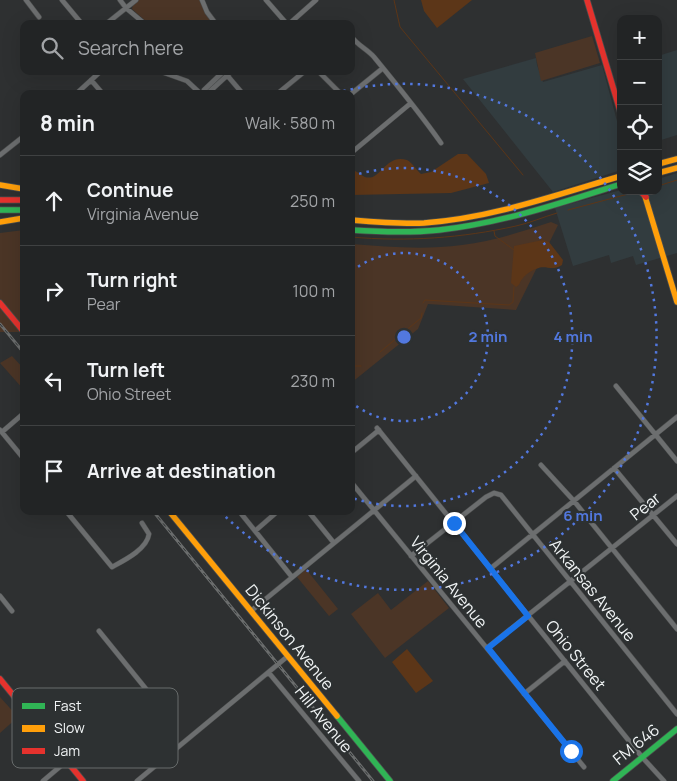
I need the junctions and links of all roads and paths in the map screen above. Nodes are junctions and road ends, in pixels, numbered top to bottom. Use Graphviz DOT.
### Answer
graph roads {
  1 [pos="26,0"];
  2 [pos="62,0"];
  3 [pos="120,0"];
  4 [pos="136,0"];
  5 [pos="202,0"];
  6 [pos="266,0"];
  7 [pos="316,0"];
  8 [pos="587,0"];
  9 [pos="126,8"];
  10 [pos="39,17"];
  11 [pos="79,20"];
  12 [pos="111,20"];
  13 [pos="140,20"];
  14 [pos="213,20"];
  15 [pos="284,20"];
  16 [pos="293,20"];
  17 [pos="355,41"];
  18 [pos="383,68"];
  19 [pos="97,75"];
  20 [pos="169,75"];
  21 [pos="225,75"];
  22 [pos="226,75"];
  23 [pos="229,75"];
  24 [pos="300,75"];
  25 [pos="322,75"];
  26 [pos="92,80"];
  27 [pos="81,90"];
  28 [pos="100,90"];
  29 [pos="197,90"];
  30 [pos="204,90"];
  31 [pos="212,90"];
  32 [pos="240,90"];
  33 [pos="282,90"];
  34 [pos="337,90"];
  35 [pos="355,91"];
  36 [pos="411,103"];
  37 [pos="618,105"];
  38 [pos="20,139"];
  39 [pos="441,142"];
  40 [pos="355,150"];
  41 [pos="0,155"];
  42 [pos="677,159"];
  43 [pos="662,163"];
  44 [pos="677,170"];
  45 [pos="662,174"];
  46 [pos="617,176"];
  47 [pos="0,185"];
  48 [pos="617,185"];
  49 [pos="20,188"];
  50 [pos="617,189"];
  51 [pos="598,192"];
  52 [pos="645,195"];
  53 [pos="0,200"];
  54 [pos="20,200"];
  55 [pos="0,210"];
  56 [pos="20,210"];
  57 [pos="20,219"];
  58 [pos="355,220"];
  59 [pos="0,222"];
  60 [pos="355,230"];
  61 [pos="677,302"];
  62 [pos="0,303"];
  63 [pos="20,327"];
  64 [pos="616,386"];
  65 [pos="20,416"];
  66 [pos="677,417"];
  67 [pos="1,431"];
  68 [pos="655,435"];
  69 [pos="355,449"];
  70 [pos="20,454"];
  71 [pos="677,461"];
  72 [pos="542,465"];
  73 [pos="614,468"];
  74 [pos="416,476"];
  75 [pos="355,487"];
  76 [pos="677,496"];
  77 [pos="574,501"];
  78 [pos="374,510"];
  79 [pos="69,515"];
  80 [pos="173,515"];
  81 [pos="242,515"];
  82 [pos="273,515"];
  83 [pos="311,515"];
  84 [pos="654,515"];
  85 [pos="142,523"];
  86 [pos="454,523"];
  87 [pos="254,531"];
  88 [pos="532,534"];
  89 [pos="334,543"];
  90 [pos="677,544"];
  91 [pos="612,549"];
  92 [pos="411,556"];
  93 [pos="490,569"];
  94 [pos="292,577"];
  95 [pos="570,582"];
  96 [pos="0,596"];
  97 [pos="12,611"];
  98 [pos="251,611"];
  99 [pos="528,616"];
  100 [pos="677,629"];
  101 [pos="99,630"];
  102 [pos="488,648"];
  103 [pos="288,656"];
  104 [pos="565,661"];
  105 [pos="270,672"];
  106 [pos="0,678"];
  107 [pos="145,688"];
  108 [pos="12,693"];
  109 [pos="524,694"];
  110 [pos="677,714"];
  111 [pos="677,729"];
  112 [pos="178,747"];
  113 [pos="642,757"];
  114 [pos="584,767"];
  115 [pos="59,768"];
  116 [pos="73,768"];
  117 [pos="153,768"];
  118 [pos="43,781"];
  119 [pos="83,781"];
  120 [pos="137,781"];
  121 [pos="359,781"];
  122 [pos="390,781"];
  123 [pos="613,781"];
  124 [pos="664,781"];
  1 -- 10 [label="street"];
  2 -- 11 [label="street"];
  3 -- 9 [label="street"];
  4 -- 9 [label="street"];
  5 -- 14 [label="street"];
  6 -- 15 [label="street"];
  7 -- 16 [label="street"];
  8 -- 37 [label="main road"];
  9 -- 12 [label="street"];
  9 -- 13 [label="street"];
  17 -- 18 [label="street"];
  18 -- 35 [label="street"];
  18 -- 36 [label="street"];
  19 -- 26 [label="street"];
  20 -- 29 [label="street"];
  21 -- 30 [label="street"];
  22 -- 31 [label="street"];
  23 -- 32 [label="street"];
  24 -- 33 [label="street"];
  25 -- 34 [label="street"];
  26 -- 27 [label="street"];
  26 -- 28 [label="street"];
  36 -- 39 [label="street"];
  36 -- 40 [label="street"];
  38 -- 41 [label="street"];
  42 -- 43 [label="main road"];
  44 -- 45 [label="main road"];
  46 -- 58 [label="main road"];
  47 -- 49 [label="main road"];
  48 -- 51 [label="main road"];
  50 -- 51 [label="main road"];
  51 -- 60 [label="main road"];
  52 -- 61 [label="main road"];
  53 -- 54 [label="main road"];
  55 -- 56 [label="main road"];
  57 -- 59 [label="main road"];
  62 -- 63 [label="main road"];
  64 -- 68 [label="street"];
  65 -- 67 [label="street"];
  66 -- 68 [label="street"];
  67 -- 70 [label="street"];
  68 -- 71 [label="street"];
  68 -- 73 [label="street"];
  69 -- 74 [label="street, Ohio Street"];
  72 -- 77 [label="street"];
  73 -- 77 [label="street"];
  73 -- 84 [label="street"];
  74 -- 78 [label="street"];
  74 -- 86 [label="street, Ohio Street"];
  75 -- 78 [label="street, Virginia Avenue"];
  76 -- 84 [label="street, Pear"];
  77 -- 88 [label="street"];
  77 -- 91 [label="street"];
  78 -- 89 [label="street"];
  78 -- 92 [label="street, Virginia Avenue"];
  79 -- 85 [label="street"];
  80 -- 98 [label="main road, Dickinson Avenue"];
  81 -- 87 [label="street"];
  82 -- 87 [label="street"];
  83 -- 89 [label="street"];
  84 -- 90 [label="street"];
  84 -- 91 [label="street, Pear"];
  86 -- 88 [label="street, Arkansas Avenue"];
  86 -- 92 [label="street"];
  86 -- 93 [label="street, Ohio Street"];
  87 -- 94 [label="street"];
  88 -- 93 [label="street"];
  88 -- 95 [label="street, Arkansas Avenue"];
  89 -- 94 [label="street"];
  91 -- 95 [label="street, Pear"];
  91 -- 100 [label="street"];
  92 -- 102 [label="street, Virginia Avenue"];
  93 -- 99 [label="street, Ohio Street"];
  94 -- 98 [label="street"];
  95 -- 99 [label="street, Pear"];
  95 -- 110 [label="street, Arkansas Avenue"];
  96 -- 97 [label="street"];
  98 -- 103 [label="main road, Dickinson Avenue"];
  99 -- 102 [label="street, Pear"];
  99 -- 104 [label="street, Ohio Street"];
  101 -- 107 [label="street"];
  102 -- 109 [label="street, Virginia Avenue"];
  103 -- 105 [label="street"];
  103 -- 122 [label="main road, Dickinson Avenue"];
  104 -- 109 [label="street"];
  104 -- 113 [label="street, Ohio Street"];
  105 -- 112 [label="street"];
  105 -- 121 [label="street, Hill Avenue"];
  106 -- 108 [label="main road"];
  109 -- 114 [label="street, Virginia Avenue"];
  111 -- 113 [label="main road, FM 646 / FM 646"];
  113 -- 123 [label="main road, FM 646 / FM 646"];
  113 -- 124 [label="street, Ohio Street"];
  115 -- 118 [label="street"];
  116 -- 119 [label="main road"];
  117 -- 120 [label="street"];
}
